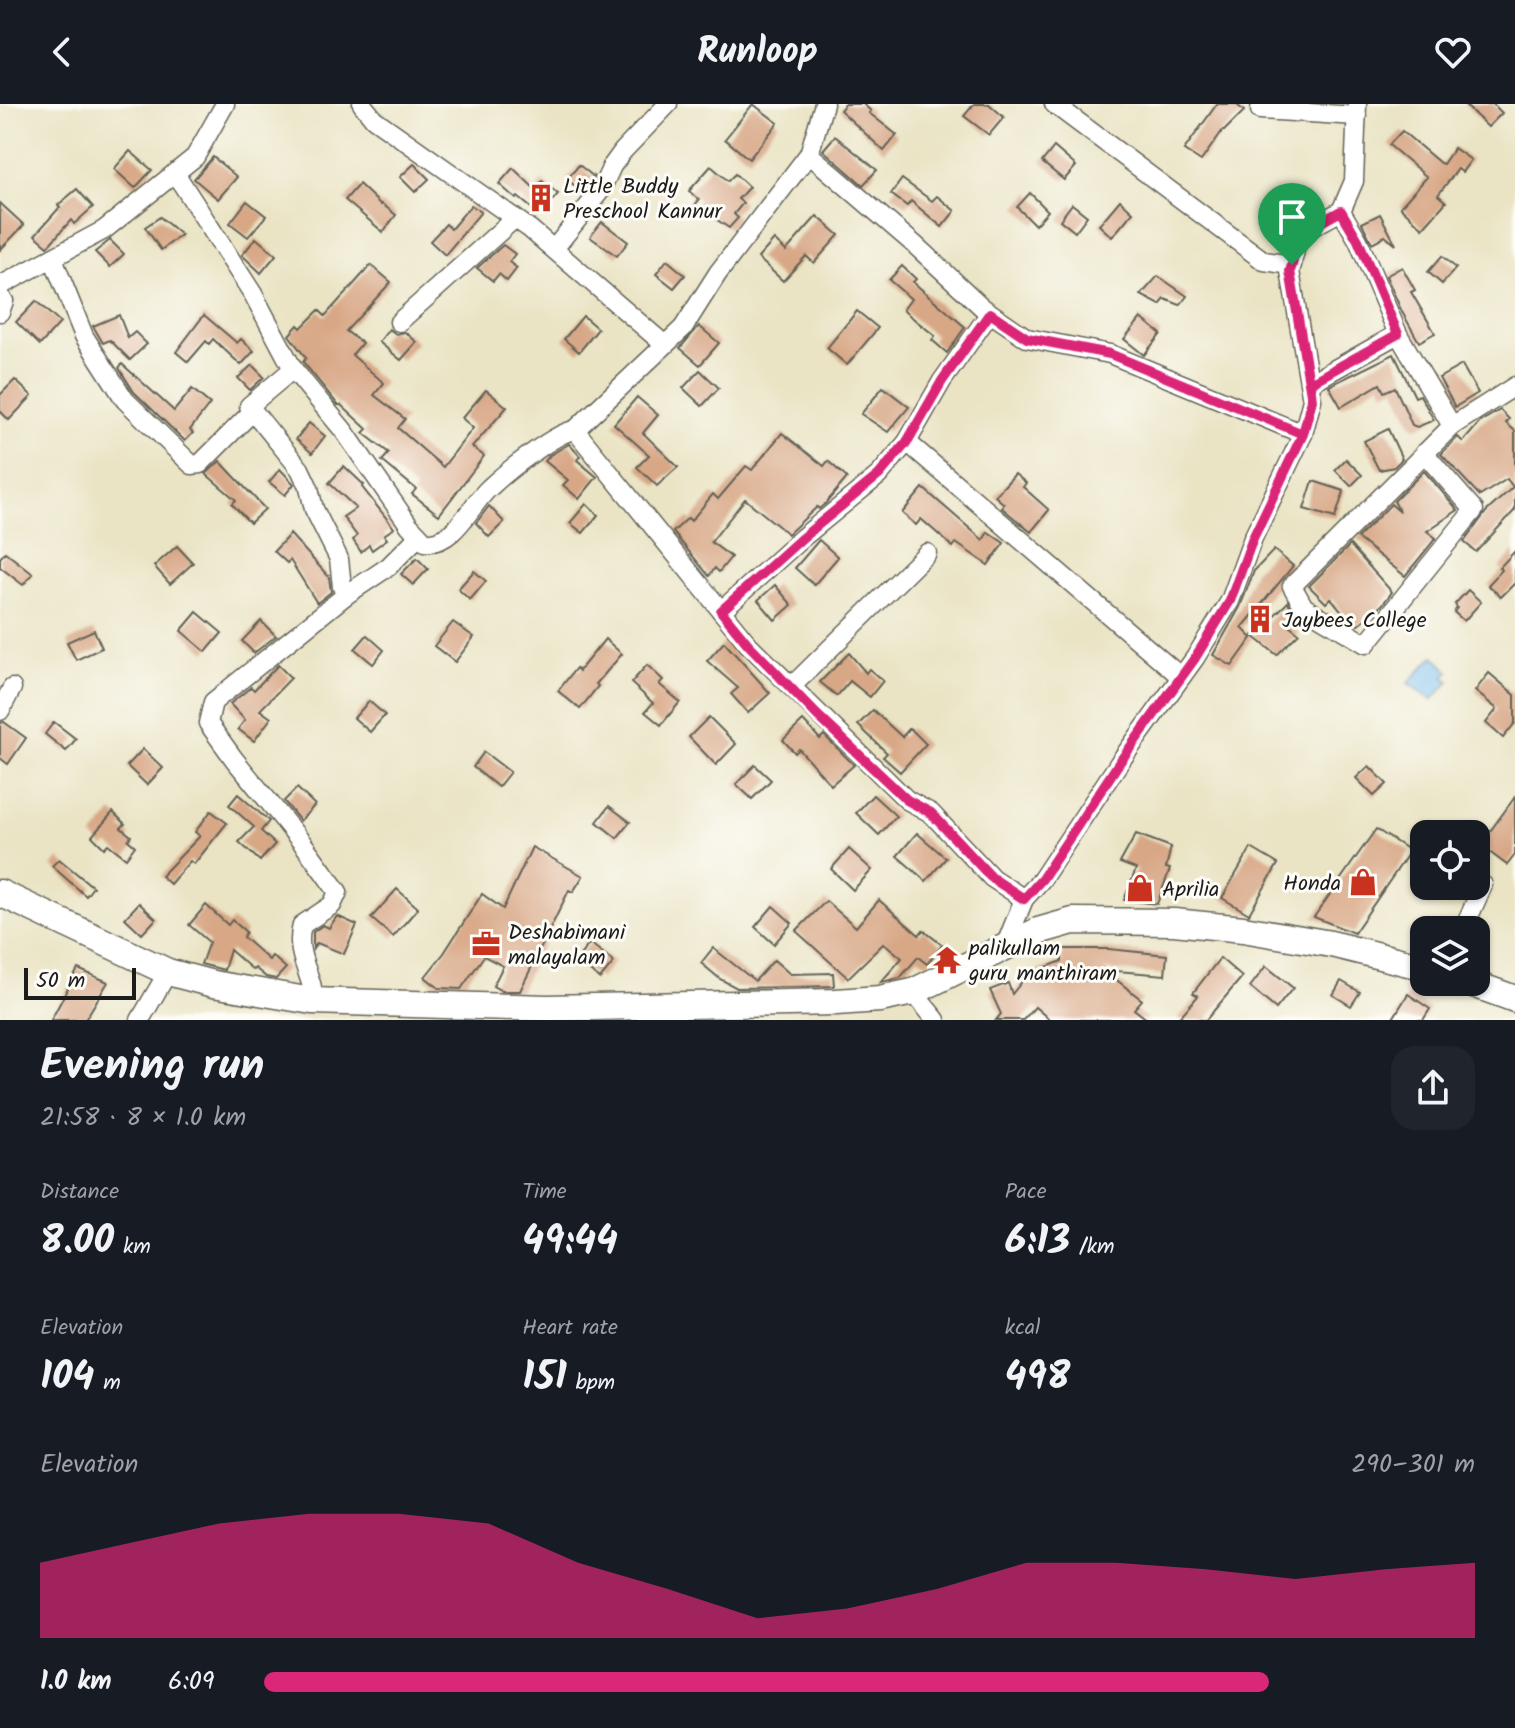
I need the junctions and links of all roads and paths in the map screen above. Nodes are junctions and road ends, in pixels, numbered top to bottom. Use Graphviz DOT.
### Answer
graph roads {
  1 [pos="225,104"];
  2 [pos="362,104"];
  3 [pos="668,104"];
  4 [pos="824,104"];
  5 [pos="1054,104"];
  6 [pos="1261,104"];
  7 [pos="1357,110"];
  8 [pos="809,154"];
  9 [pos="175,173"];
  10 [pos="1341,211"];
  11 [pos="515,218"];
  12 [pos="554,249"];
  13 [pos="53,259"];
  14 [pos="1292,265"];
  15 [pos="0,286"];
  16 [pos="0,296"];
  17 [pos="0,312"];
  18 [pos="990,313"];
  19 [pos="399,322"];
  20 [pos="1398,334"];
  21 [pos="665,345"];
  22 [pos="293,369"];
  23 [pos="1310,383"];
  24 [pos="1515,386"];
  25 [pos="253,411"];
  26 [pos="1452,426"];
  27 [pos="575,430"];
  28 [pos="1303,434"];
  29 [pos="907,442"];
  30 [pos="1424,453"];
  31 [pos="418,537"];
  32 [pos="927,553"];
  33 [pos="346,595"];
  34 [pos="721,611"];
  35 [pos="1181,677"];
  36 [pos="791,687"];
  37 [pos="12,688"];
  38 [pos="0,711"];
  39 [pos="0,893"];
  40 [pos="1024,899"];
  41 [pos="1004,950"];
  42 [pos="1410,964"];
  43 [pos="168,972"];
  44 [pos="1490,990"];
  45 [pos="913,992"];
  46 [pos="1515,999"];
  47 [pos="312,1001"];
  48 [pos="830,1011"];
  49 [pos="551,1014"];
  50 [pos="140,1020"];
  51 [pos="936,1020"];
  1 -- 9 [label="street"];
  2 -- 11 [label="street"];
  3 -- 12 [label="street"];
  4 -- 8 [label="street"];
  5 -- 14 [label="street"];
  6 -- 7 [label="street"];
  7 -- 10 [label="street"];
  8 -- 18 [label="street"];
  8 -- 21 [label="street"];
  9 -- 13 [label="street"];
  9 -- 22 [label="street"];
  10 -- 14 [label="street"];
  10 -- 20 [label="street"];
  11 -- 12 [label="street"];
  11 -- 19 [label="street"];
  12 -- 21 [label="street"];
  13 -- 15 [label="street"];
  13 -- 25 [label="street"];
  14 -- 23 [label="street"];
  16 -- 17 [label="street"];
  18 -- 28 [label="street"];
  18 -- 29 [label="street"];
  20 -- 23 [label="street"];
  20 -- 26 [label="street"];
  21 -- 27 [label="street"];
  22 -- 25 [label="street"];
  22 -- 31 [label="street"];
  23 -- 28 [label="street"];
  24 -- 26 [label="street"];
  25 -- 33 [label="street"];
  26 -- 30 [label="street"];
  27 -- 31 [label="street"];
  27 -- 34 [label="street"];
  28 -- 35 [label="street"];
  29 -- 34 [label="street"];
  29 -- 35 [label="street"];
  30 -- 30 [label="street"];
  31 -- 33 [label="street"];
  32 -- 36 [label="street"];
  33 -- 47 [label="street"];
  34 -- 36 [label="street"];
  35 -- 40 [label="street"];
  36 -- 40 [label="street"];
  37 -- 38 [label="street"];
  39 -- 43 [label="highway"];
  40 -- 41 [label="street"];
  41 -- 42 [label="highway"];
  41 -- 45 [label="highway"];
  43 -- 47 [label="highway"];
  43 -- 50 [label="street"];
  44 -- 46 [label="highway"];
  45 -- 48 [label="highway"];
  45 -- 51 [label="street"];
  47 -- 49 [label="highway"];
  48 -- 49 [label="highway"];
}
